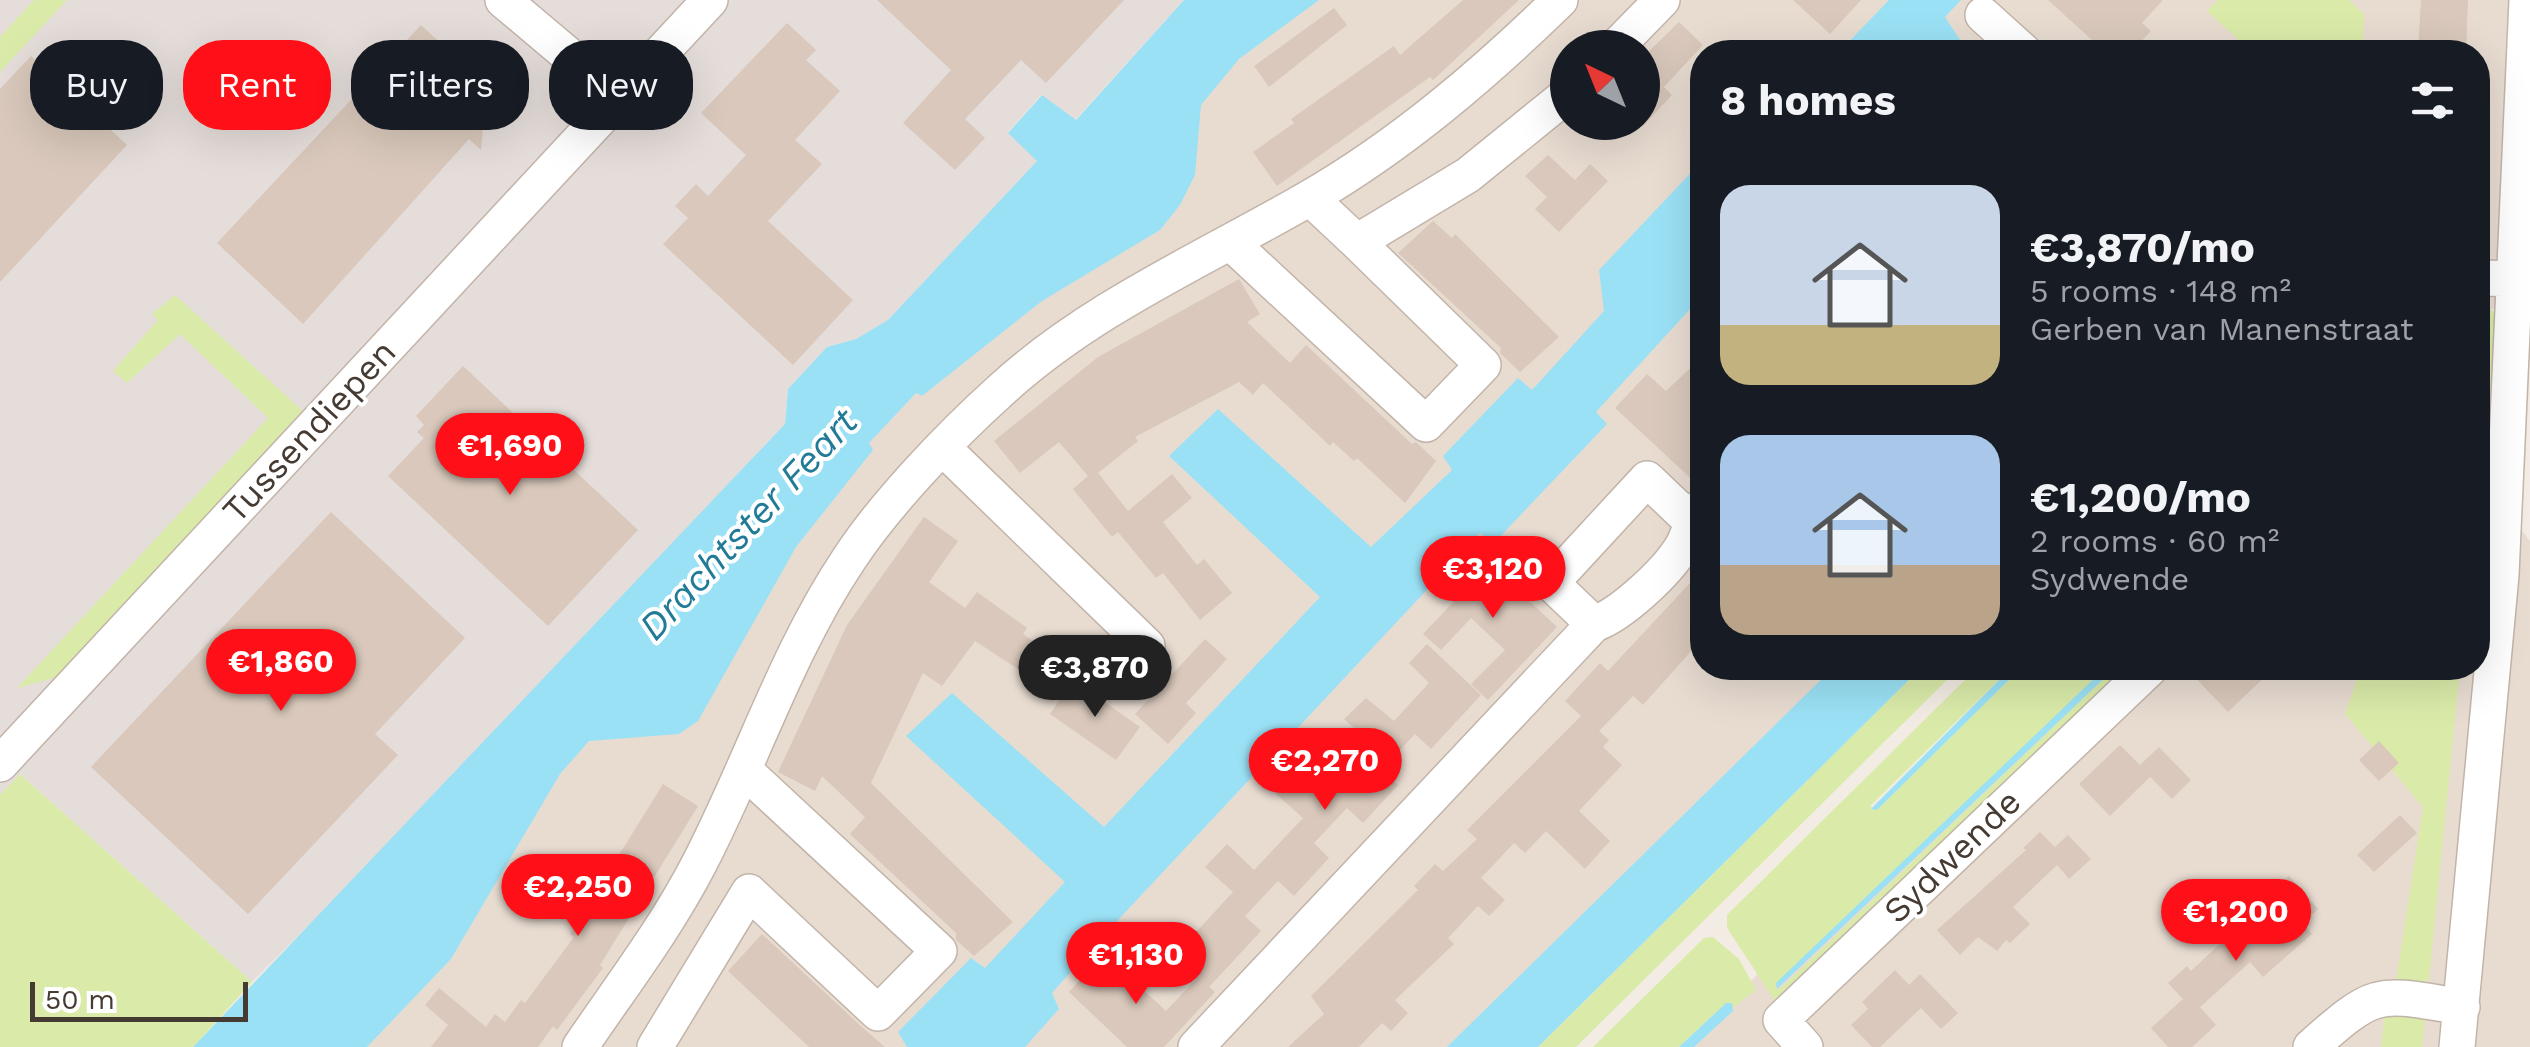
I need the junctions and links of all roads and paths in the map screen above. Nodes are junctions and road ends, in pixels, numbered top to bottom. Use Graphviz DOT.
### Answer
graph roads {
  1 [pos="503,0"];
  2 [pos="710,0"];
  3 [pos="1560,0"];
  4 [pos="1662,0"];
  5 [pos="2526,0"];
  6 [pos="1983,15"];
  7 [pos="1633,30"];
  8 [pos="550,40"];
  9 [pos="672,40"];
  10 [pos="2011,40"];
  11 [pos="1550,108"];
  12 [pos="588,130"];
  13 [pos="1310,198"];
  14 [pos="1230,242"];
  15 [pos="1357,242"];
  16 [pos="2490,278"];
  17 [pos="2523,278"];
  18 [pos="2493,419"];
  19 [pos="943,448"];
  20 [pos="1690,509"];
  21 [pos="1690,528"];
  22 [pos="2516,576"];
  23 [pos="1594,624"];
  24 [pos="1147,646"];
  25 [pos="2137,680"];
  26 [pos="0,764"];
  27 [pos="744,770"];
  28 [pos="705,851"];
  29 [pos="748,892"];
  30 [pos="2462,1007"];
  31 [pos="580,1047"];
  32 [pos="655,1047"];
  33 [pos="1196,1047"];
  34 [pos="1804,1047"];
  35 [pos="2311,1047"];
  36 [pos="2457,1047"];
  1 -- 8 [label="street"];
  2 -- 9 [label="street, Tussendiepen"];
  3 -- 13 [label="street"];
  4 -- 7 [label="street"];
  5 -- 17 [label="street"];
  6 -- 10 [label="street"];
  11 -- 15 [label="street"];
  12 -- 26 [label="street, Tussendiepen"];
  13 -- 14 [label="street"];
  13 -- 15 [label="street"];
  14 -- 15 [label="street"];
  14 -- 19 [label="street"];
  16 -- 17 [label="street"];
  17 -- 18 [label="street"];
  18 -- 22 [label="street"];
  19 -- 24 [label="street"];
  19 -- 27 [label="street"];
  20 -- 23 [label="street"];
  21 -- 23 [label="street"];
  22 -- 30 [label="street"];
  23 -- 33 [label="street"];
  25 -- 34 [label="street, Sydwende"];
  27 -- 28 [label="street"];
  27 -- 29 [label="street"];
  28 -- 29 [label="street"];
  28 -- 31 [label="street"];
  29 -- 32 [label="street"];
  30 -- 35 [label="street"];
  30 -- 36 [label="street"];
}
